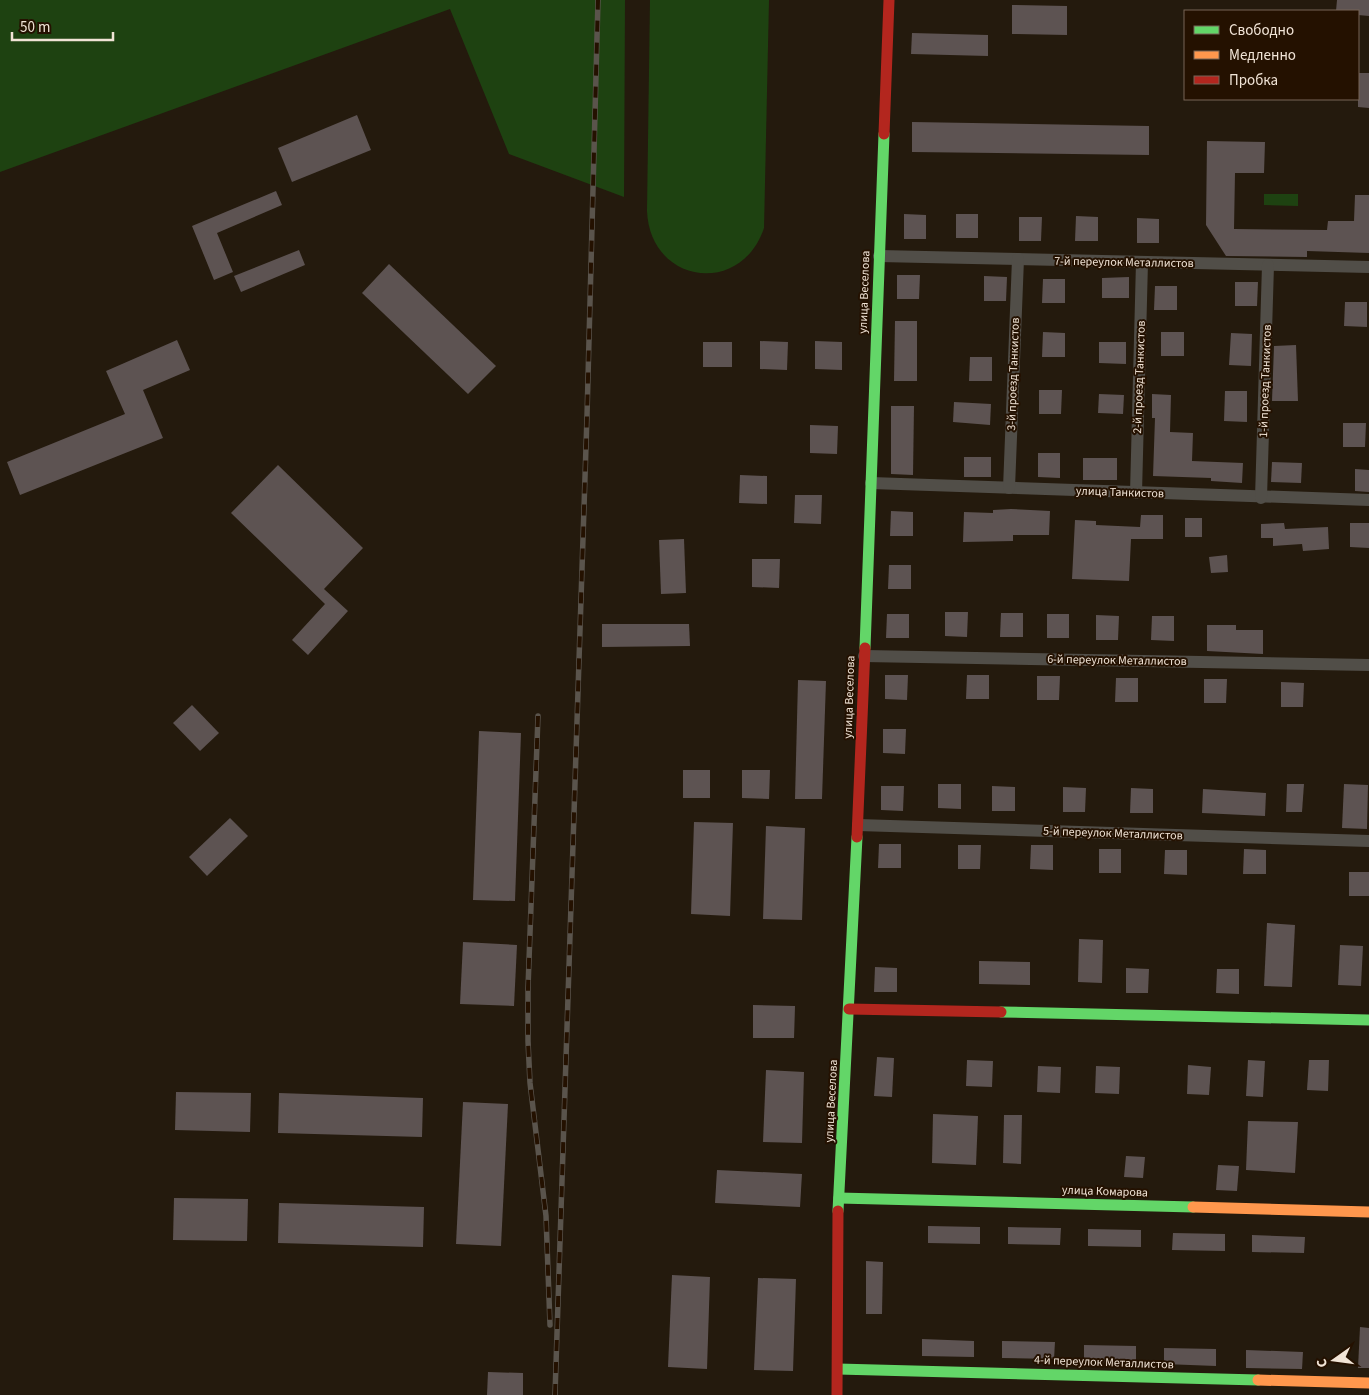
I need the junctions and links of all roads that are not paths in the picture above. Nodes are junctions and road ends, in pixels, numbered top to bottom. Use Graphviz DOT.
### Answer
graph roads {
  1 [pos="889,0"];
  2 [pos="879,256"];
  3 [pos="1018,259"];
  4 [pos="1142,262"];
  5 [pos="1268,265"];
  6 [pos="1369,267"];
  7 [pos="871,484"];
  8 [pos="1009,488"];
  9 [pos="1136,493"];
  10 [pos="1261,498"];
  11 [pos="1369,500"];
  12 [pos="864,656"];
  13 [pos="1369,665"];
  14 [pos="858,826"];
  15 [pos="1369,841"];
  16 [pos="849,1009"];
  17 [pos="1369,1020"];
  18 [pos="839,1198"];
  19 [pos="1369,1212"];
  20 [pos="838,1369"];
  21 [pos="1369,1383"];
  22 [pos="836,1395"];
  1 -- 2 [label="street, улица Веселова"];
  2 -- 3 [label="street, 7-й переулок Металлистов"];
  2 -- 7 [label="street, улица Веселова"];
  3 -- 4 [label="street, 7-й переулок Металлистов"];
  3 -- 8 [label="street, 3-й проезд Танкистов"];
  4 -- 5 [label="street, 7-й переулок Металлистов"];
  4 -- 9 [label="street, 2-й проезд Танкистов"];
  5 -- 6 [label="street, 7-й переулок Металлистов"];
  5 -- 10 [label="street, 1-й проезд Танкистов"];
  7 -- 8 [label="street, улица Танкистов"];
  7 -- 12 [label="street, улица Веселова"];
  8 -- 9 [label="street, улица Танкистов"];
  9 -- 10 [label="street, улица Танкистов"];
  10 -- 11 [label="street, улица Танкистов"];
  12 -- 13 [label="street, 6-й переулок Металлистов"];
  12 -- 14 [label="street, улица Веселова"];
  14 -- 15 [label="street, 5-й переулок Металлистов"];
  14 -- 16 [label="street, улица Веселова"];
  16 -- 17 [label="street"];
  16 -- 18 [label="street, улица Веселова"];
  18 -- 19 [label="street, улица Комарова"];
  18 -- 20 [label="street, улица Веселова"];
  20 -- 21 [label="street, 4-й переулок Металлистов"];
  20 -- 22 [label="street, улица Веселова"];
}
